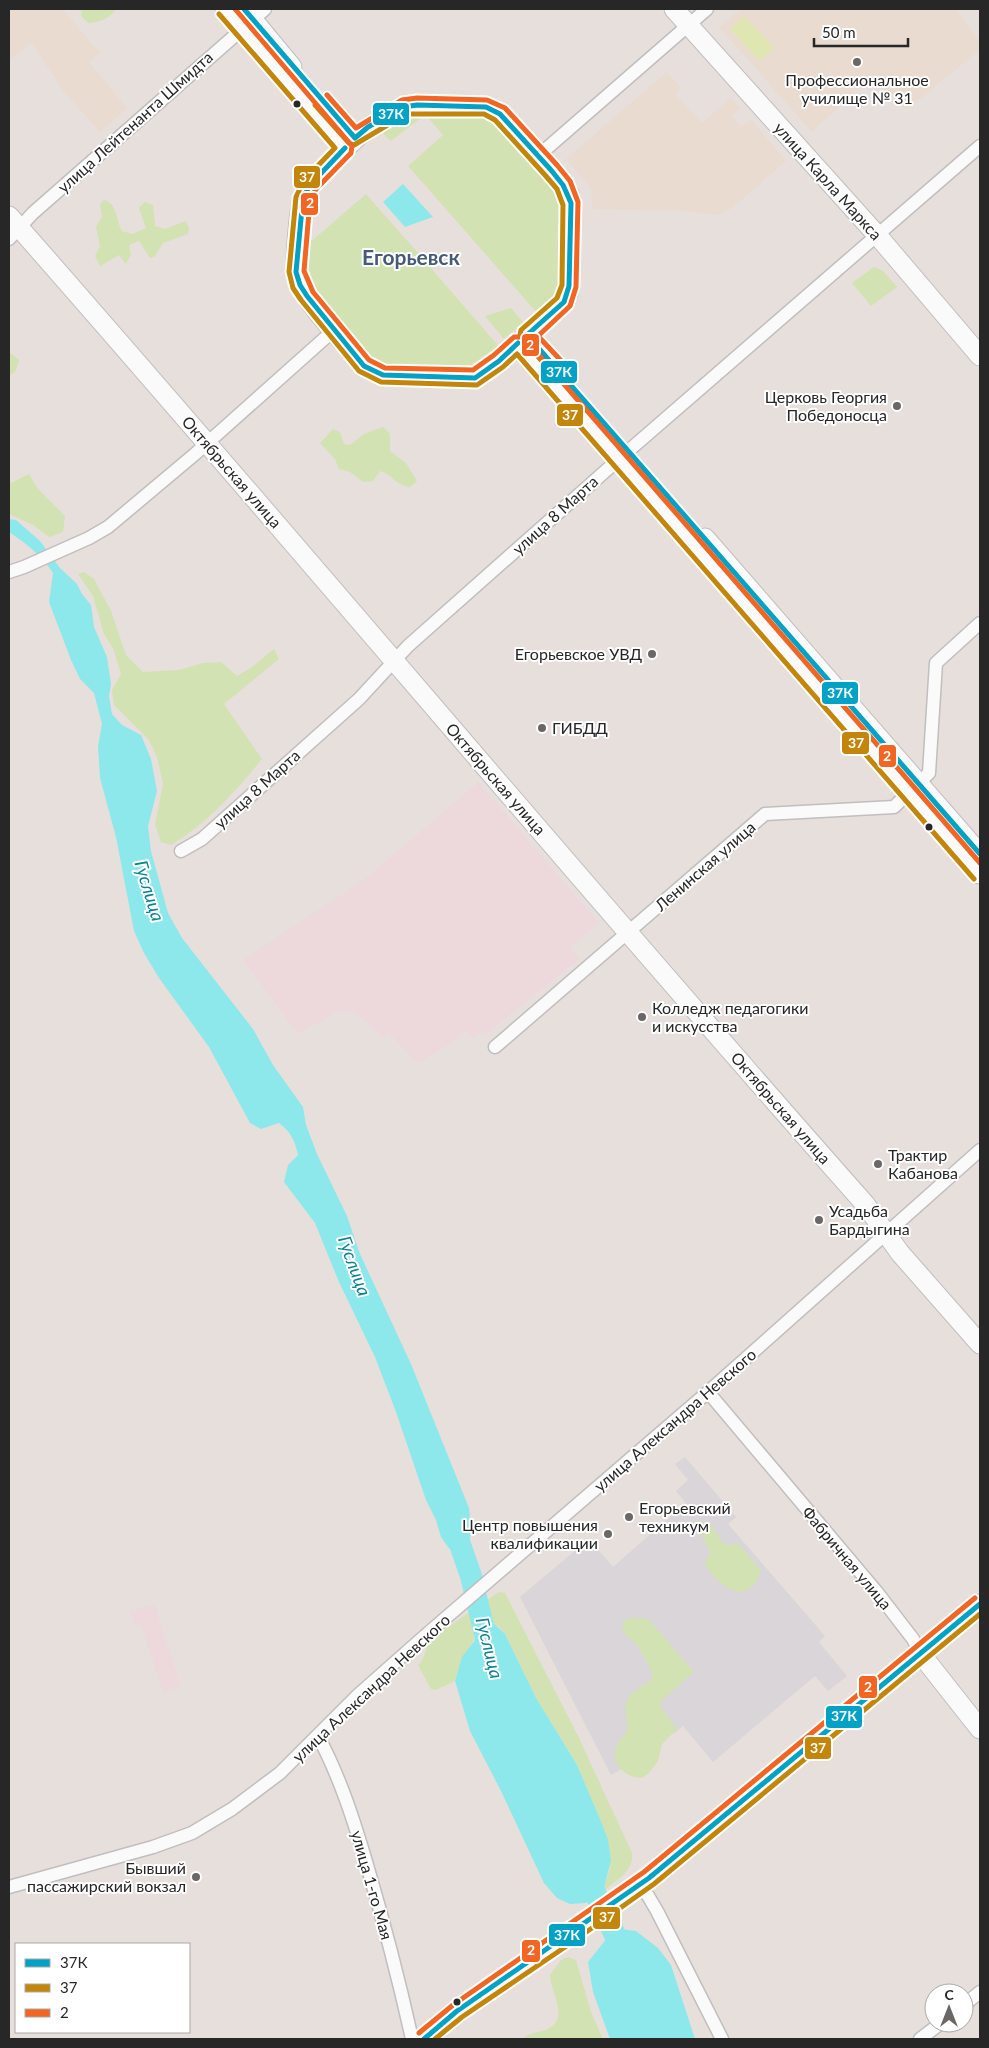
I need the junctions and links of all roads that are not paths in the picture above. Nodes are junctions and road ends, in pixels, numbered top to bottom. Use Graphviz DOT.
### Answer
graph roads {
  1 [pos="225,9"];
  2 [pos="674,9"];
  3 [pos="707,9"];
  4 [pos="251,16"];
  5 [pos="688,25"];
  6 [pos="350,143"];
  7 [pos="980,146"];
  8 [pos="538,156"];
  9 [pos="12,228"];
  10 [pos="877,235"];
  11 [pos="334,330"];
  12 [pos="523,339"];
  13 [pos="980,356"];
  14 [pos="208,443"];
  15 [pos="624,455"];
  16 [pos="9,572"];
  17 [pos="980,623"];
  18 [pos="394,660"];
  19 [pos="914,788"];
  20 [pos="181,851"];
  21 [pos="980,854"];
  22 [pos="980,874"];
  23 [pos="629,932"];
  24 [pos="495,1047"];
  25 [pos="980,1150"];
  26 [pos="886,1232"];
  27 [pos="980,1344"];
  28 [pos="708,1392"];
  29 [pos="980,1604"];
  30 [pos="920,1653"];
  31 [pos="980,1729"];
  32 [pos="318,1736"];
  33 [pos="639,1885"];
  34 [pos="9,1888"];
  35 [pos="412,2039"];
  36 [pos="424,2039"];
  37 [pos="722,2039"];
  1 -- 4 [label="main road"];
  2 -- 5 [label="main road, улица Карла Маркса"];
  3 -- 5 [label="street"];
  4 -- 6 [label="main road"];
  4 -- 9 [label="street, улица Лейтенанта Шмидта"];
  5 -- 8 [label="street"];
  5 -- 10 [label="main road, улица Карла Маркса"];
  6 -- 8 [label="main road"];
  6 -- 11 [label="main road"];
  7 -- 10 [label="street, улица 8 Марта"];
  8 -- 12 [label="main road"];
  9 -- 14 [label="main road, Октябрьская улица"];
  10 -- 13 [label="main road, улица Карла Маркса"];
  10 -- 15 [label="street, улица 8 Марта"];
  11 -- 12 [label="main road"];
  11 -- 14 [label="street"];
  12 -- 15 [label="main road"];
  14 -- 16 [label="street"];
  14 -- 18 [label="main road, Октябрьская улица"];
  15 -- 18 [label="street, улица 8 Марта"];
  15 -- 19 [label="main road"];
  17 -- 19 [label="street, Ленинская улица"];
  18 -- 20 [label="street, улица 8 Марта"];
  18 -- 23 [label="main road, Октябрьская улица"];
  19 -- 21 [label="main road"];
  19 -- 22 [label="main road"];
  19 -- 23 [label="street, Ленинская улица"];
  23 -- 24 [label="street, Ленинская улица"];
  23 -- 26 [label="main road, Октябрьская улица"];
  25 -- 26 [label="street, улица Александра Невского"];
  26 -- 27 [label="main road, Октябрьская улица"];
  26 -- 28 [label="street, улица Александра Невского"];
  28 -- 30 [label="street, Фабричная улица"];
  28 -- 32 [label="street, улица Александра Невского"];
  29 -- 30 [label="main road"];
  30 -- 31 [label="main road, Фабричная улица"];
  30 -- 33 [label="main road"];
  32 -- 34 [label="street, улица Александра Невского"];
  32 -- 35 [label="street, улица 1-го Мая"];
  33 -- 36 [label="main road"];
  33 -- 37 [label="street"];
}
